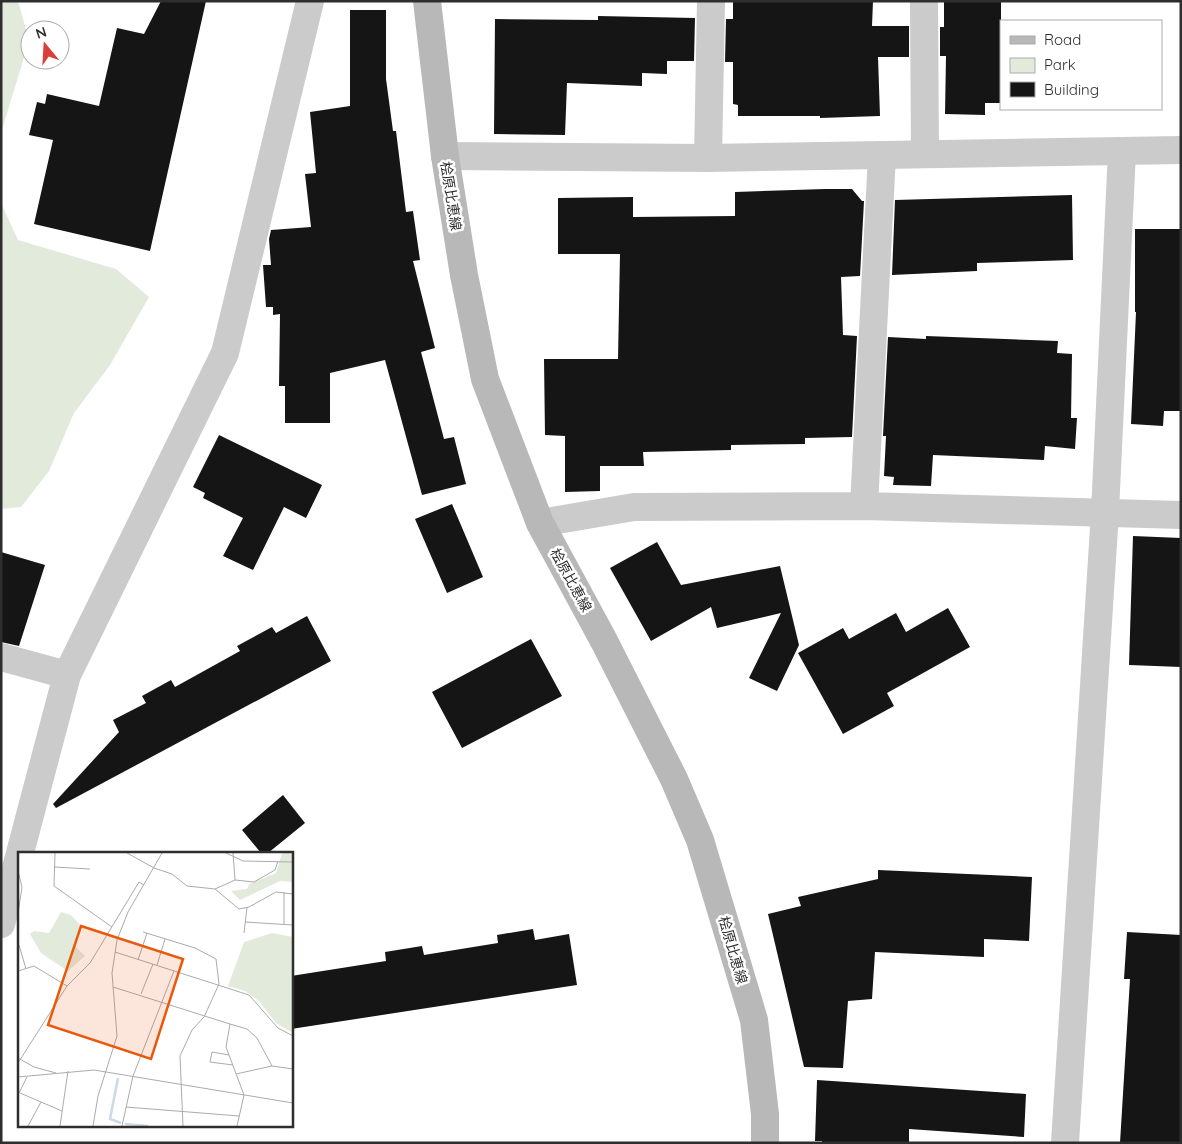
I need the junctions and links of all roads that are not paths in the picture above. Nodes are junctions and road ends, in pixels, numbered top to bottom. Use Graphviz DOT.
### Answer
graph roads {
  1 [pos="310,1"];
  2 [pos="428,1"];
  3 [pos="712,1"];
  4 [pos="924,1"];
  5 [pos="1181,150"];
  6 [pos="1122,151"];
  7 [pos="925,154"];
  8 [pos="882,155"];
  9 [pos="444,156"];
  10 [pos="708,158"];
  11 [pos="864,506"];
  12 [pos="1105,512"];
  13 [pos="1181,515"];
  14 [pos="540,523"];
  15 [pos="1,657"];
  16 [pos="67,675"];
  17 [pos="20,852"];
  18 [pos="18,861"];
  19 [pos="1,924"];
  20 [pos="765,1143"];
  21 [pos="1065,1143"];
  1 -- 16 [label="street"];
  2 -- 9 [label="main road, 桧原比恵線"];
  3 -- 10 [label="street"];
  4 -- 7 [label="street"];
  5 -- 6 [label="street"];
  6 -- 7 [label="street"];
  6 -- 12 [label="street"];
  7 -- 8 [label="street"];
  8 -- 10 [label="street"];
  8 -- 11 [label="street"];
  9 -- 10 [label="street"];
  9 -- 14 [label="main road, 桧原比恵線"];
  11 -- 12 [label="street"];
  11 -- 14 [label="street"];
  12 -- 13 [label="street"];
  12 -- 21 [label="street"];
  14 -- 20 [label="main road, 桧原比恵線"];
  15 -- 16 [label="street"];
  16 -- 17 [label="street"];
  18 -- 19 [label="street"];
}
